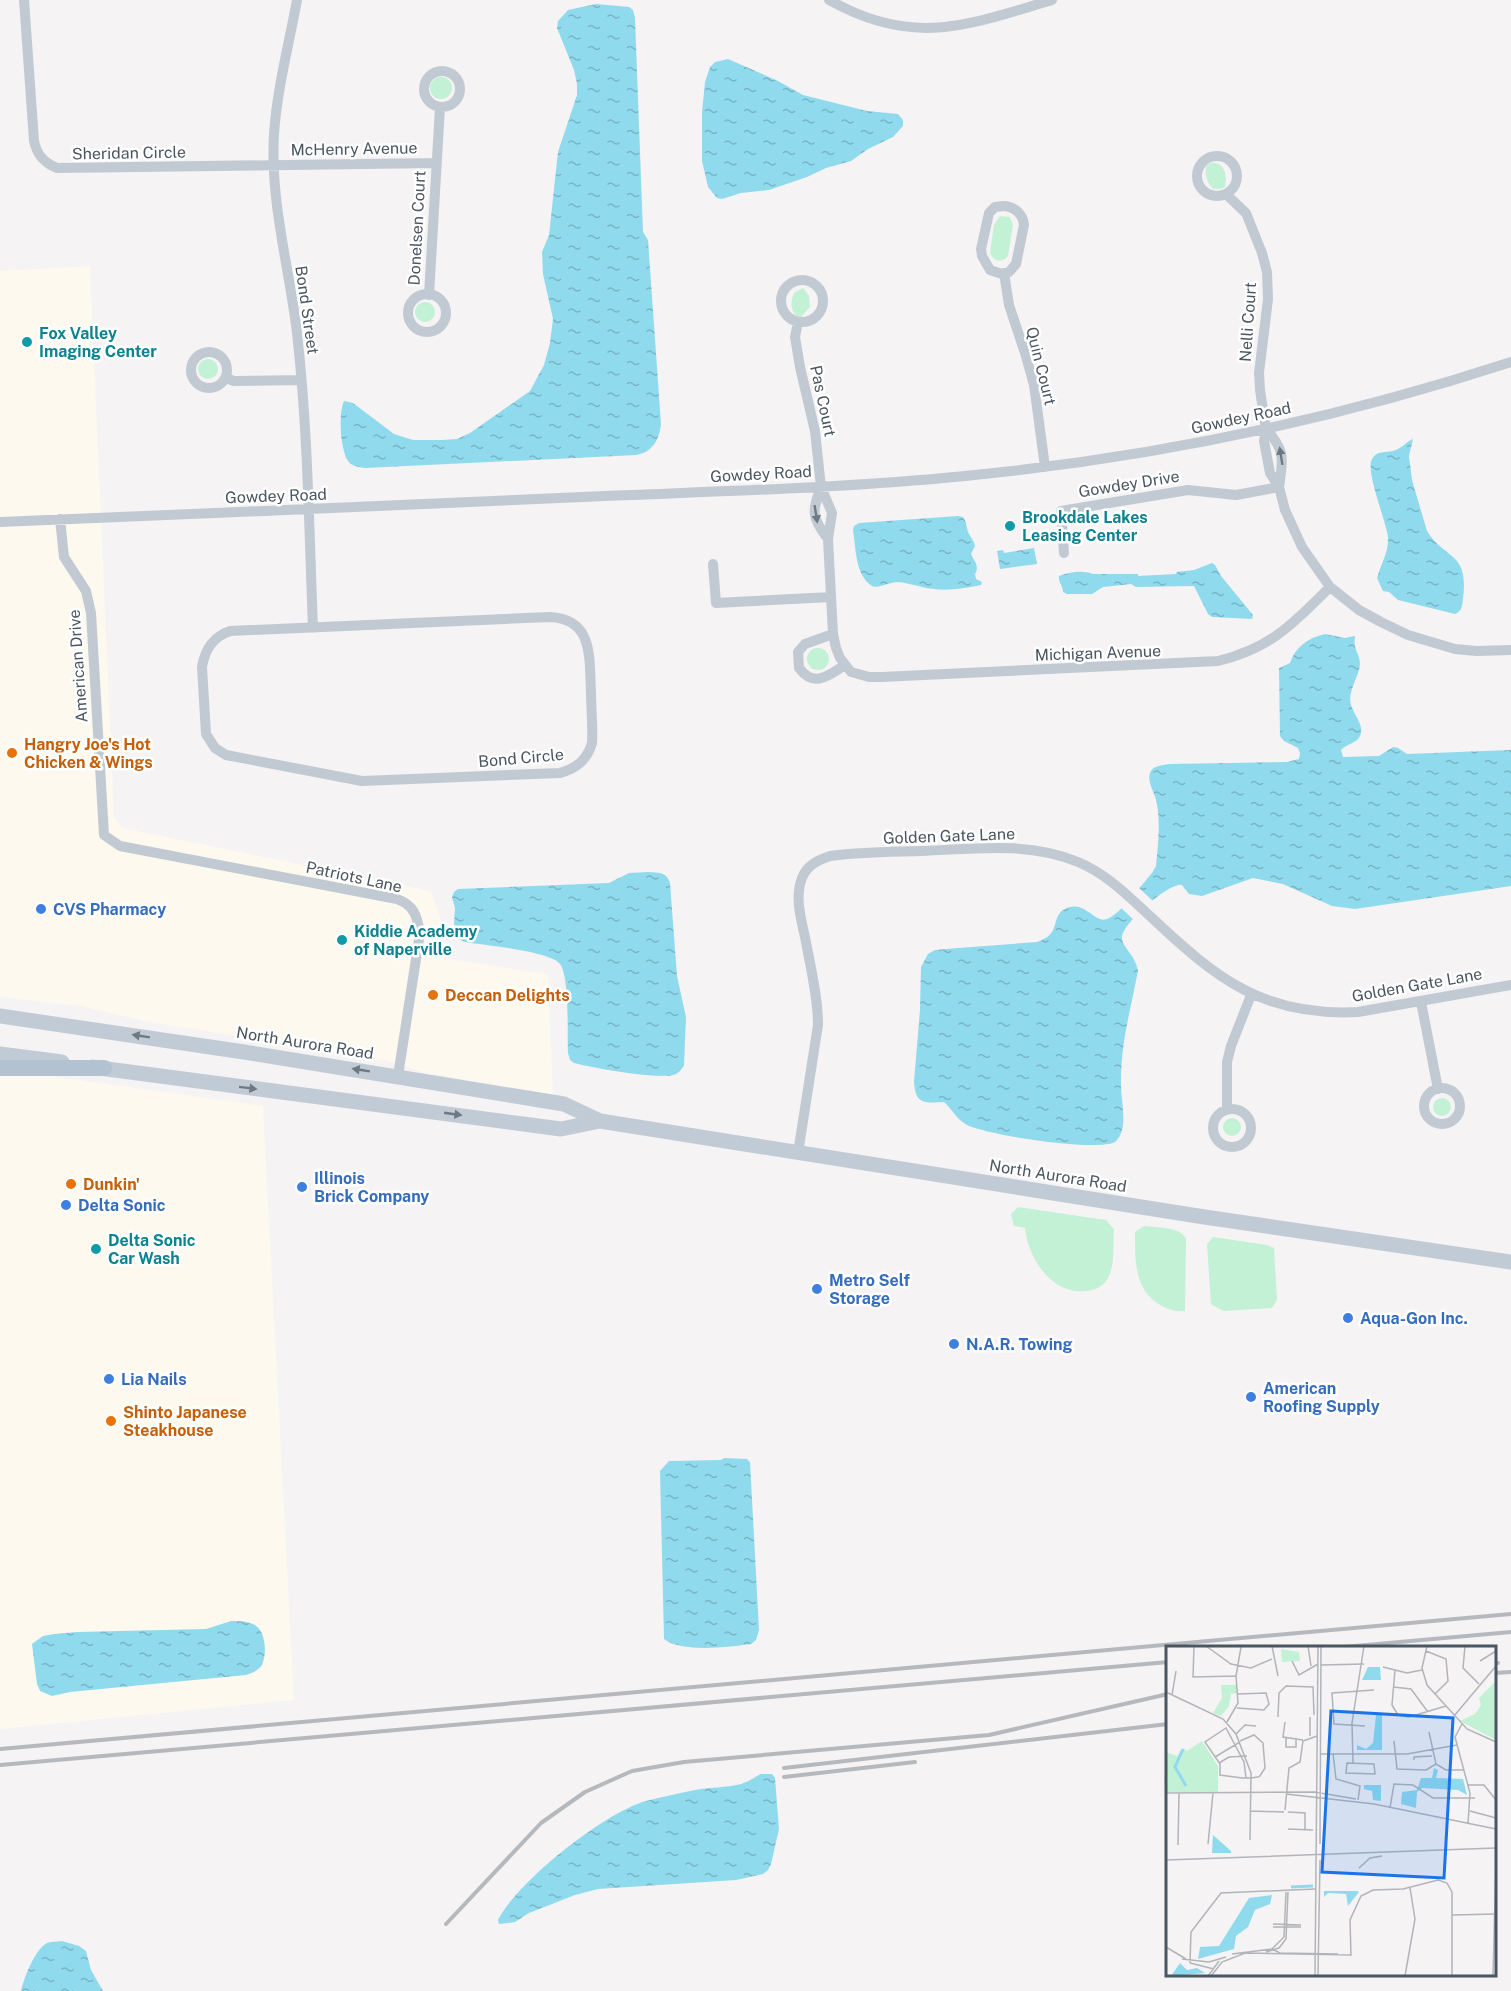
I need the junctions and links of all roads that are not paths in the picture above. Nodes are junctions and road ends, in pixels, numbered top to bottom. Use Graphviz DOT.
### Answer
graph roads {
  1 [pos="24,0"];
  2 [pos="297,0"];
  3 [pos="829,0"];
  4 [pos="1052,0"];
  5 [pos="440,107"];
  6 [pos="436,163"];
  7 [pos="273,165"];
  8 [pos="1226,194"];
  9 [pos="1004,273"];
  10 [pos="429,295"];
  11 [pos="798,322"];
  12 [pos="1511,362"];
  13 [pos="226,378"];
  14 [pos="301,380"];
  15 [pos="1266,429"];
  16 [pos="1045,467"];
  17 [pos="821,487"];
  18 [pos="1279,487"];
  19 [pos="308,510"];
  20 [pos="60,519"];
  21 [pos="0,522"];
  22 [pos="828,539"];
  23 [pos="1064,553"];
  24 [pos="713,564"];
  25 [pos="1330,587"];
  26 [pos="831,597"];
  27 [pos="313,628"];
  28 [pos="833,634"];
  29 [pos="1511,650"];
  30 [pos="845,665"];
  31 [pos="120,846"];
  32 [pos="1511,985"];
  33 [pos="1251,995"];
  34 [pos="1421,1002"];
  35 [pos="0,1016"];
  36 [pos="0,1054"];
  37 [pos="0,1068"];
  38 [pos="104,1068"];
  39 [pos="398,1076"];
  40 [pos="1438,1089"];
  41 [pos="1227,1110"];
  42 [pos="600,1122"];
  43 [pos="798,1153"];
  44 [pos="1511,1262"];
  1 -- 7 [label="street, Sheridan Circle"];
  2 -- 7 [label="street, Bond Street"];
  3 -- 4 [label="street"];
  5 -- 6 [label="street, Donelsen Court"];
  6 -- 7 [label="street, McHenry Avenue"];
  6 -- 10 [label="street, Donelsen Court"];
  7 -- 14 [label="street, Bond Street"];
  8 -- 15 [label="street, Nelli Court"];
  9 -- 9 [label="street"];
  9 -- 16 [label="street, Quin Court"];
  11 -- 11 [label="street"];
  11 -- 17 [label="street, Pas Court"];
  12 -- 15 [label="street, Gowdey Road"];
  13 -- 14 [label="street"];
  14 -- 19 [label="street, Bond Street"];
  15 -- 16 [label="street, Gowdey Road"];
  15 -- 18 [label="street, Nelli Court"];
  18 -- 15 [label="street, one-way"];
  16 -- 17 [label="street, Gowdey Road"];
  17 -- 19 [label="street, Gowdey Road"];
  17 -- 22 [label="street"];
  17 -- 22 [label="street, one-way"];
  18 -- 23 [label="street, Gowdey Drive"];
  18 -- 25 [label="street, Nelli Court"];
  19 -- 20 [label="street, Gowdey Road"];
  19 -- 27 [label="street, Bond Street"];
  20 -- 21 [label="street, Gowdey Road"];
  20 -- 31 [label="street, American Drive"];
  22 -- 26 [label="street"];
  24 -- 26 [label="street"];
  25 -- 29 [label="street, Nelli Court"];
  25 -- 30 [label="street, Michigan Avenue"];
  26 -- 28 [label="street"];
  27 -- 27 [label="street, Bond Circle"];
  28 -- 30 [label="street"];
  28 -- 30 [label="street"];
  31 -- 39 [label="street, Patriots Lane"];
  32 -- 34 [label="street, Golden Gate Lane"];
  33 -- 34 [label="street, Golden Gate Lane"];
  33 -- 41 [label="street"];
  33 -- 43 [label="street, Golden Gate Lane"];
  34 -- 40 [label="street"];
  39 -- 35 [label="main road, North Aurora Road, one-way"];
  36 -- 38 [label="main road, North Aurora Road"];
  37 -- 38 [label="main road"];
  38 -- 42 [label="main road, North Aurora Road, one-way"];
  39 -- 42 [label="main road, North Aurora Road"];
  42 -- 43 [label="main road, North Aurora Road"];
  43 -- 44 [label="main road, North Aurora Road"];
}
